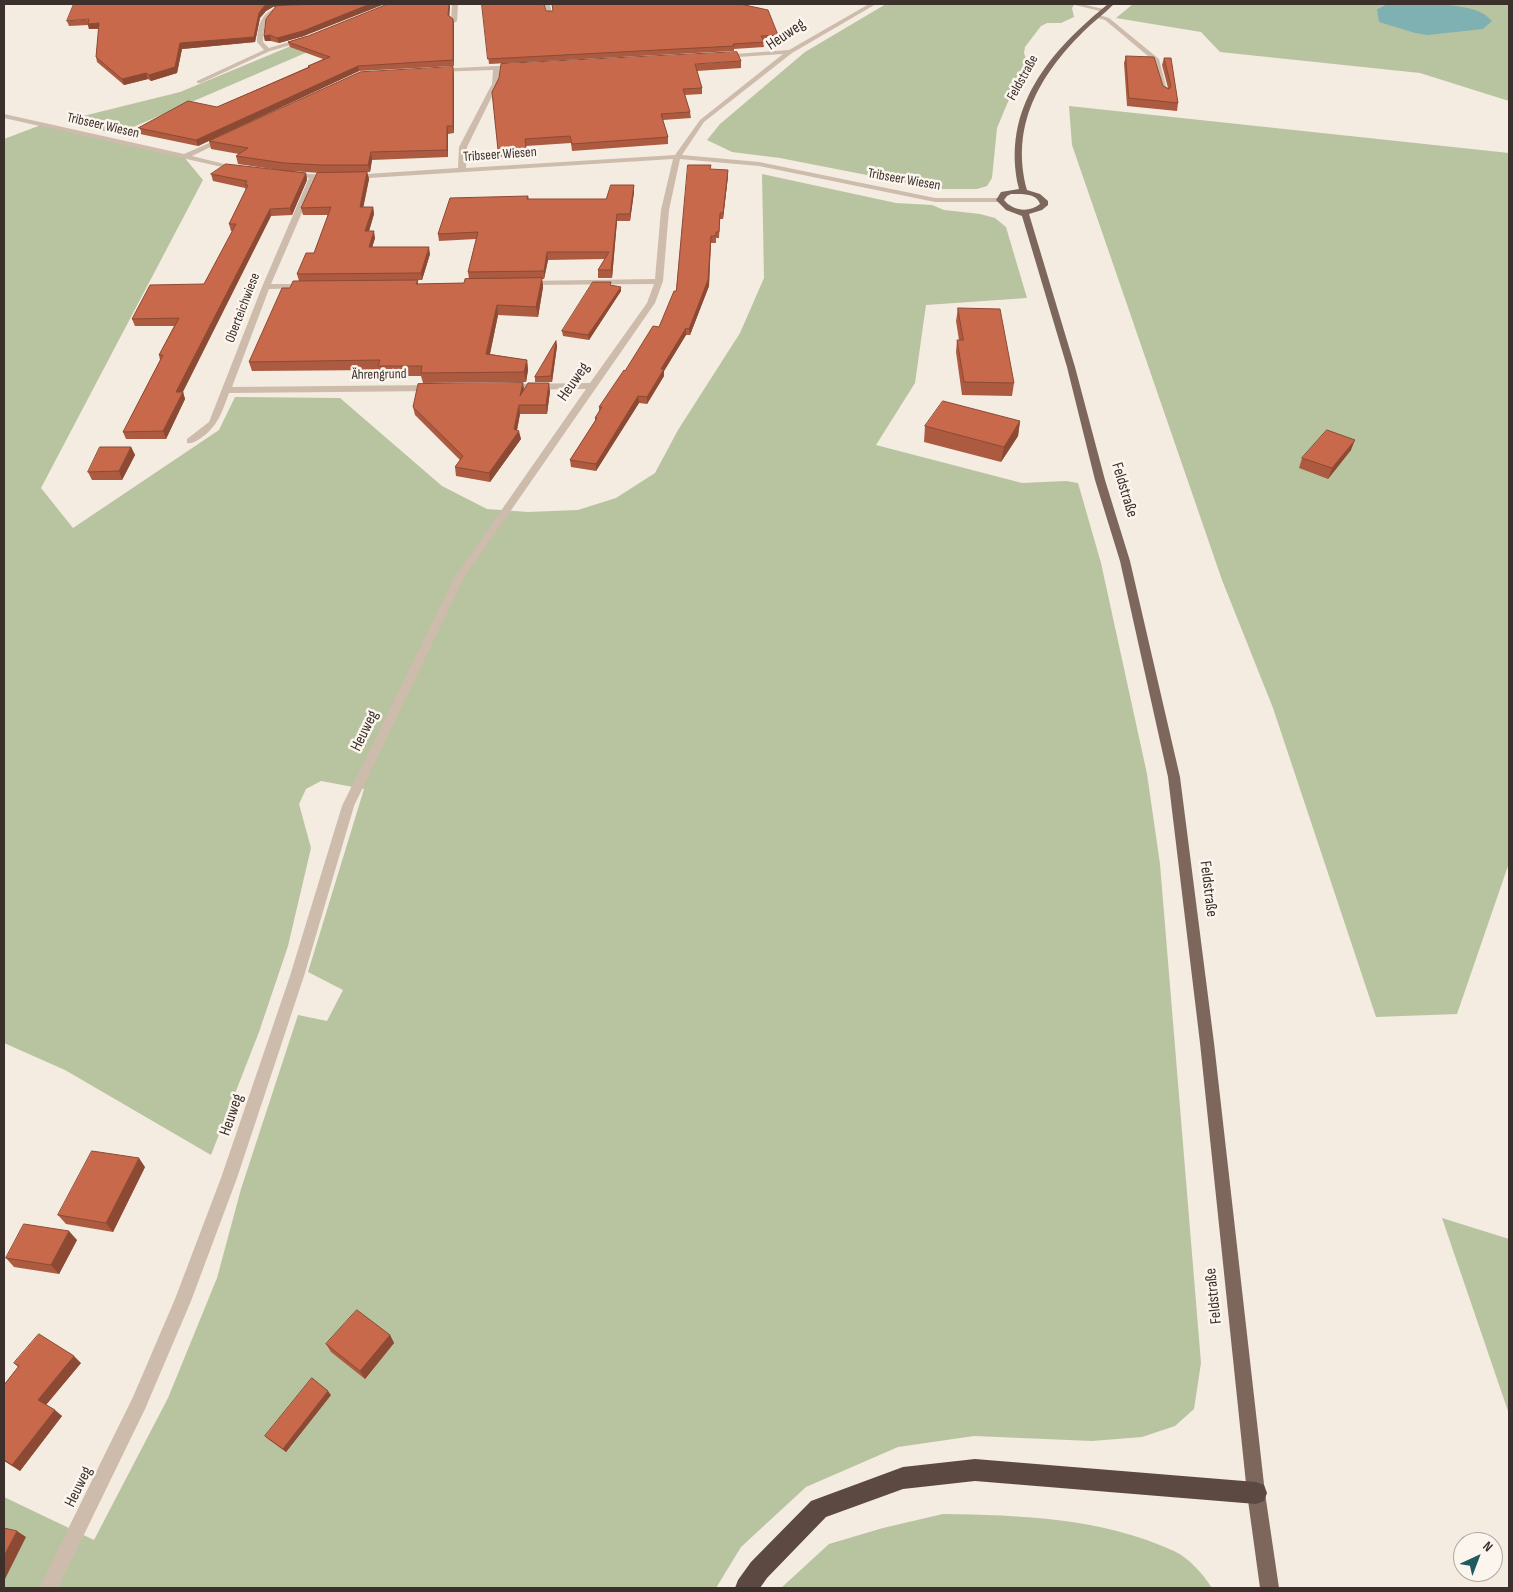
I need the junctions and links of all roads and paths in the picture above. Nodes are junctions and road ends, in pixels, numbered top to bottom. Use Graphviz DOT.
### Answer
graph roads {
  1 [pos="454,4"];
  2 [pos="547,4"];
  3 [pos="873,4"];
  4 [pos="1074,4"];
  5 [pos="1110,4"];
  6 [pos="301,7"];
  7 [pos="1104,10"];
  8 [pos="550,14"];
  9 [pos="1096,16"];
  10 [pos="454,21"];
  11 [pos="315,36"];
  12 [pos="268,50"];
  13 [pos="790,52"];
  14 [pos="712,56"];
  15 [pos="527,67"];
  16 [pos="498,68"];
  17 [pos="429,72"];
  18 [pos="199,82"];
  19 [pos="1166,93"];
  20 [pos="4,116"];
  21 [pos="235,133"];
  22 [pos="184,157"];
  23 [pos="677,157"];
  24 [pos="462,170"];
  25 [pos="251,171"];
  26 [pos="280,174"];
  27 [pos="314,176"];
  28 [pos="1024,192"];
  29 [pos="1000,200"];
  30 [pos="1023,211"];
  31 [pos="659,281"];
  32 [pos="522,283"];
  33 [pos="315,286"];
  34 [pos="266,287"];
  35 [pos="592,386"];
  36 [pos="493,387"];
  37 [pos="444,388"];
  38 [pos="226,390"];
  39 [pos="190,442"];
  40 [pos="1256,1493"];
  41 [pos="48,1588"];
  42 [pos="746,1588"];
  43 [pos="1270,1588"];
  1 -- 10 [label="street"];
  2 -- 8 [label="street"];
  3 -- 13 [label="street, Heuweg"];
  4 -- 7 [label="street"];
  5 -- 7 [label="main road, Feldstraße"];
  6 -- 12 [label="street"];
  7 -- 9 [label="main road, Feldstraße"];
  9 -- 19 [label="street"];
  9 -- 28 [label="main road, Feldstraße"];
  11 -- 12 [label="street"];
  12 -- 18 [label="street"];
  13 -- 14 [label="street"];
  13 -- 23 [label="street, Heuweg"];
  15 -- 16 [label="street"];
  16 -- 17 [label="street"];
  16 -- 24 [label="street"];
  20 -- 22 [label="street, Tribseer Wiesen"];
  21 -- 22 [label="street"];
  22 -- 25 [label="street, Tribseer Wiesen"];
  23 -- 24 [label="street, Tribseer Wiesen"];
  23 -- 29 [label="street, Tribseer Wiesen"];
  23 -- 31 [label="street, Heuweg"];
  24 -- 27 [label="street, Tribseer Wiesen"];
  26 -- 27 [label="street, Tribseer Wiesen"];
  27 -- 34 [label="street, Oberteichwiese"];
  28 -- 29 [label="main road"];
  28 -- 30 [label="main road"];
  29 -- 30 [label="main road"];
  30 -- 40 [label="main road, Feldstraße"];
  31 -- 32 [label="street"];
  31 -- 35 [label="street, Heuweg"];
  33 -- 34 [label="street"];
  34 -- 38 [label="street, Oberteichwiese"];
  35 -- 36 [label="street"];
  35 -- 41 [label="street, Heuweg"];
  37 -- 38 [label="street, Ährengrund"];
  38 -- 39 [label="street, Oberteichwiese"];
  40 -- 42 [label="highway"];
  40 -- 43 [label="main road, Feldstraße"];
}
